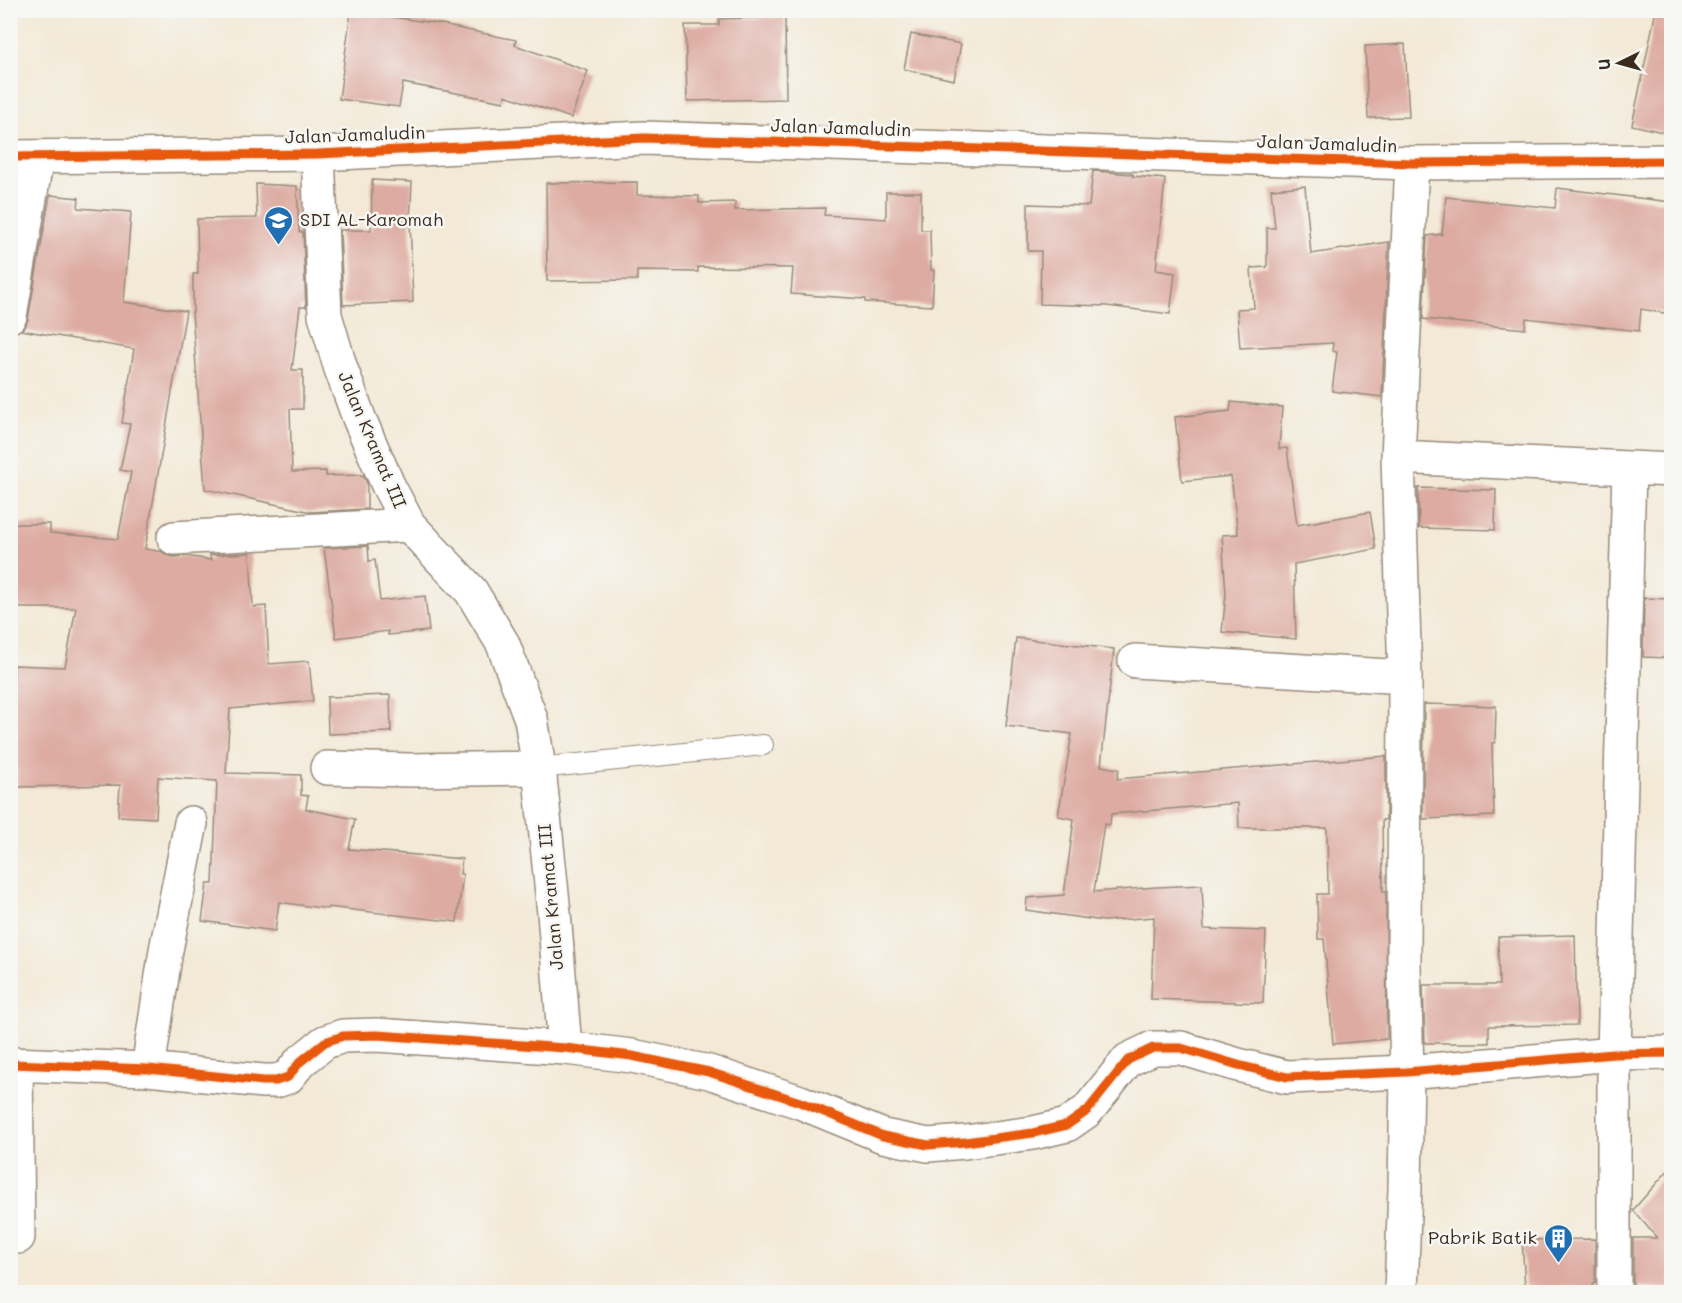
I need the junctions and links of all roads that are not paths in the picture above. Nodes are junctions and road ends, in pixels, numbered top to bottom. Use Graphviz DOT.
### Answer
graph roads {
  1 [pos="318,154"];
  2 [pos="24,157"];
  3 [pos="1671,161"];
  4 [pos="1412,163"];
  5 [pos="10,316"];
  6 [pos="1398,457"];
  7 [pos="1629,468"];
  8 [pos="1671,470"];
  9 [pos="409,525"];
  10 [pos="174,538"];
  11 [pos="1135,662"];
  12 [pos="1405,677"];
  13 [pos="763,745"];
  14 [pos="327,768"];
  15 [pos="539,768"];
  16 [pos="191,823"];
  17 [pos="565,1048"];
  18 [pos="1671,1053"];
  19 [pos="1614,1054"];
  20 [pos="13,1064"];
  21 [pos="148,1069"];
  22 [pos="1407,1072"];
  23 [pos="18,1237"];
  24 [pos="1401,1293"];
  25 [pos="1614,1293"];
  1 -- 2 [label="street, Jalan Jamaludin"];
  1 -- 4 [label="street, Jalan Jamaludin"];
  1 -- 9 [label="street, Jalan Kramat III"];
  2 -- 5 [label="street"];
  3 -- 4 [label="street, Jalan Jamaludin"];
  4 -- 6 [label="street"];
  6 -- 7 [label="street"];
  6 -- 12 [label="street"];
  7 -- 8 [label="street"];
  7 -- 19 [label="street"];
  9 -- 10 [label="street"];
  9 -- 15 [label="street, Jalan Kramat III"];
  11 -- 12 [label="street"];
  12 -- 22 [label="street"];
  13 -- 15 [label="lane"];
  14 -- 15 [label="street"];
  15 -- 17 [label="street, Jalan Kramat III"];
  16 -- 21 [label="street"];
  17 -- 21 [label="street"];
  17 -- 22 [label="street"];
  18 -- 19 [label="street"];
  19 -- 22 [label="street"];
  19 -- 25 [label="street"];
  20 -- 21 [label="street"];
  20 -- 23 [label="street"];
  22 -- 24 [label="street"];
}
